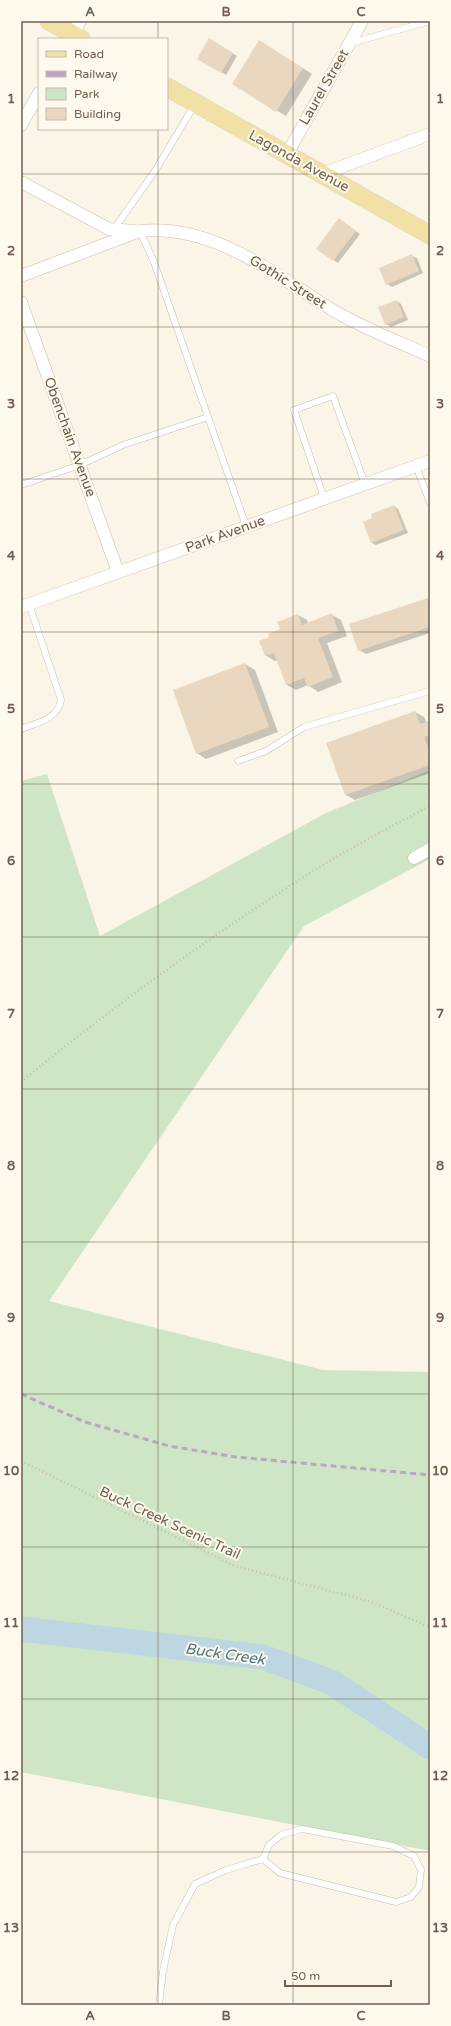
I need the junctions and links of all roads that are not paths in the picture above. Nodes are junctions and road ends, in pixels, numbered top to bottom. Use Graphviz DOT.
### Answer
graph roads {
  1 [pos="49,21"];
  2 [pos="360,21"];
  3 [pos="430,21"];
  4 [pos="76,33"];
  5 [pos="350,43"];
  6 [pos="168,88"];
  7 [pos="38,95"];
  8 [pos="196,103"];
  9 [pos="21,125"];
  10 [pos="430,134"];
  11 [pos="286,154"];
  12 [pos="322,174"];
  13 [pos="21,182"];
  14 [pos="113,230"];
  15 [pos="140,231"];
  16 [pos="430,235"];
  17 [pos="21,276"];
  18 [pos="21,302"];
  19 [pos="430,356"];
  20 [pos="208,417"];
  21 [pos="430,461"];
  22 [pos="80,465"];
  23 [pos="416,466"];
  24 [pos="366,484"];
  25 [pos="21,485"];
  26 [pos="324,498"];
  27 [pos="430,503"];
  28 [pos="246,526"];
  29 [pos="118,572"];
  30 [pos="25,606"];
  31 [pos="430,691"];
  32 [pos="21,729"];
  33 [pos="238,761"];
  34 [pos="430,849"];
  35 [pos="414,858"];
  36 [pos="263,1859"];
  37 [pos="160,2005"];
  1 -- 4 [label="main road"];
  2 -- 5 [label="street, Laurel Street"];
  3 -- 5 [label="lane"];
  5 -- 11 [label="street, Laurel Street"];
  6 -- 8 [label="main road, Lagonda Avenue"];
  7 -- 9 [label="street"];
  8 -- 11 [label="main road, Lagonda Avenue"];
  8 -- 14 [label="lane"];
  10 -- 12 [label="street"];
  11 -- 12 [label="main road, Lagonda Avenue"];
  12 -- 16 [label="main road, Lagonda Avenue"];
  13 -- 14 [label="street, Gothic Street"];
  14 -- 15 [label="street, Gothic Street"];
  15 -- 17 [label="street, Gothic Street"];
  15 -- 19 [label="street, Gothic Street"];
  15 -- 20 [label="lane"];
  18 -- 22 [label="street, Obenchain Avenue"];
  20 -- 22 [label="lane"];
  20 -- 28 [label="lane"];
  21 -- 23 [label="street, Park Avenue"];
  22 -- 25 [label="lane"];
  22 -- 29 [label="street, Obenchain Avenue"];
  23 -- 24 [label="street, Park Avenue"];
  23 -- 27 [label="lane"];
  24 -- 26 [label="street, Park Avenue"];
  24 -- 26 [label="lane"];
  26 -- 28 [label="street, Park Avenue"];
  28 -- 29 [label="street, Park Avenue"];
  29 -- 30 [label="street, Park Avenue"];
  30 -- 32 [label="lane"];
  31 -- 33 [label="lane"];
  34 -- 35 [label="street"];
  36 -- 36 [label="lane"];
  36 -- 37 [label="lane"];
}
